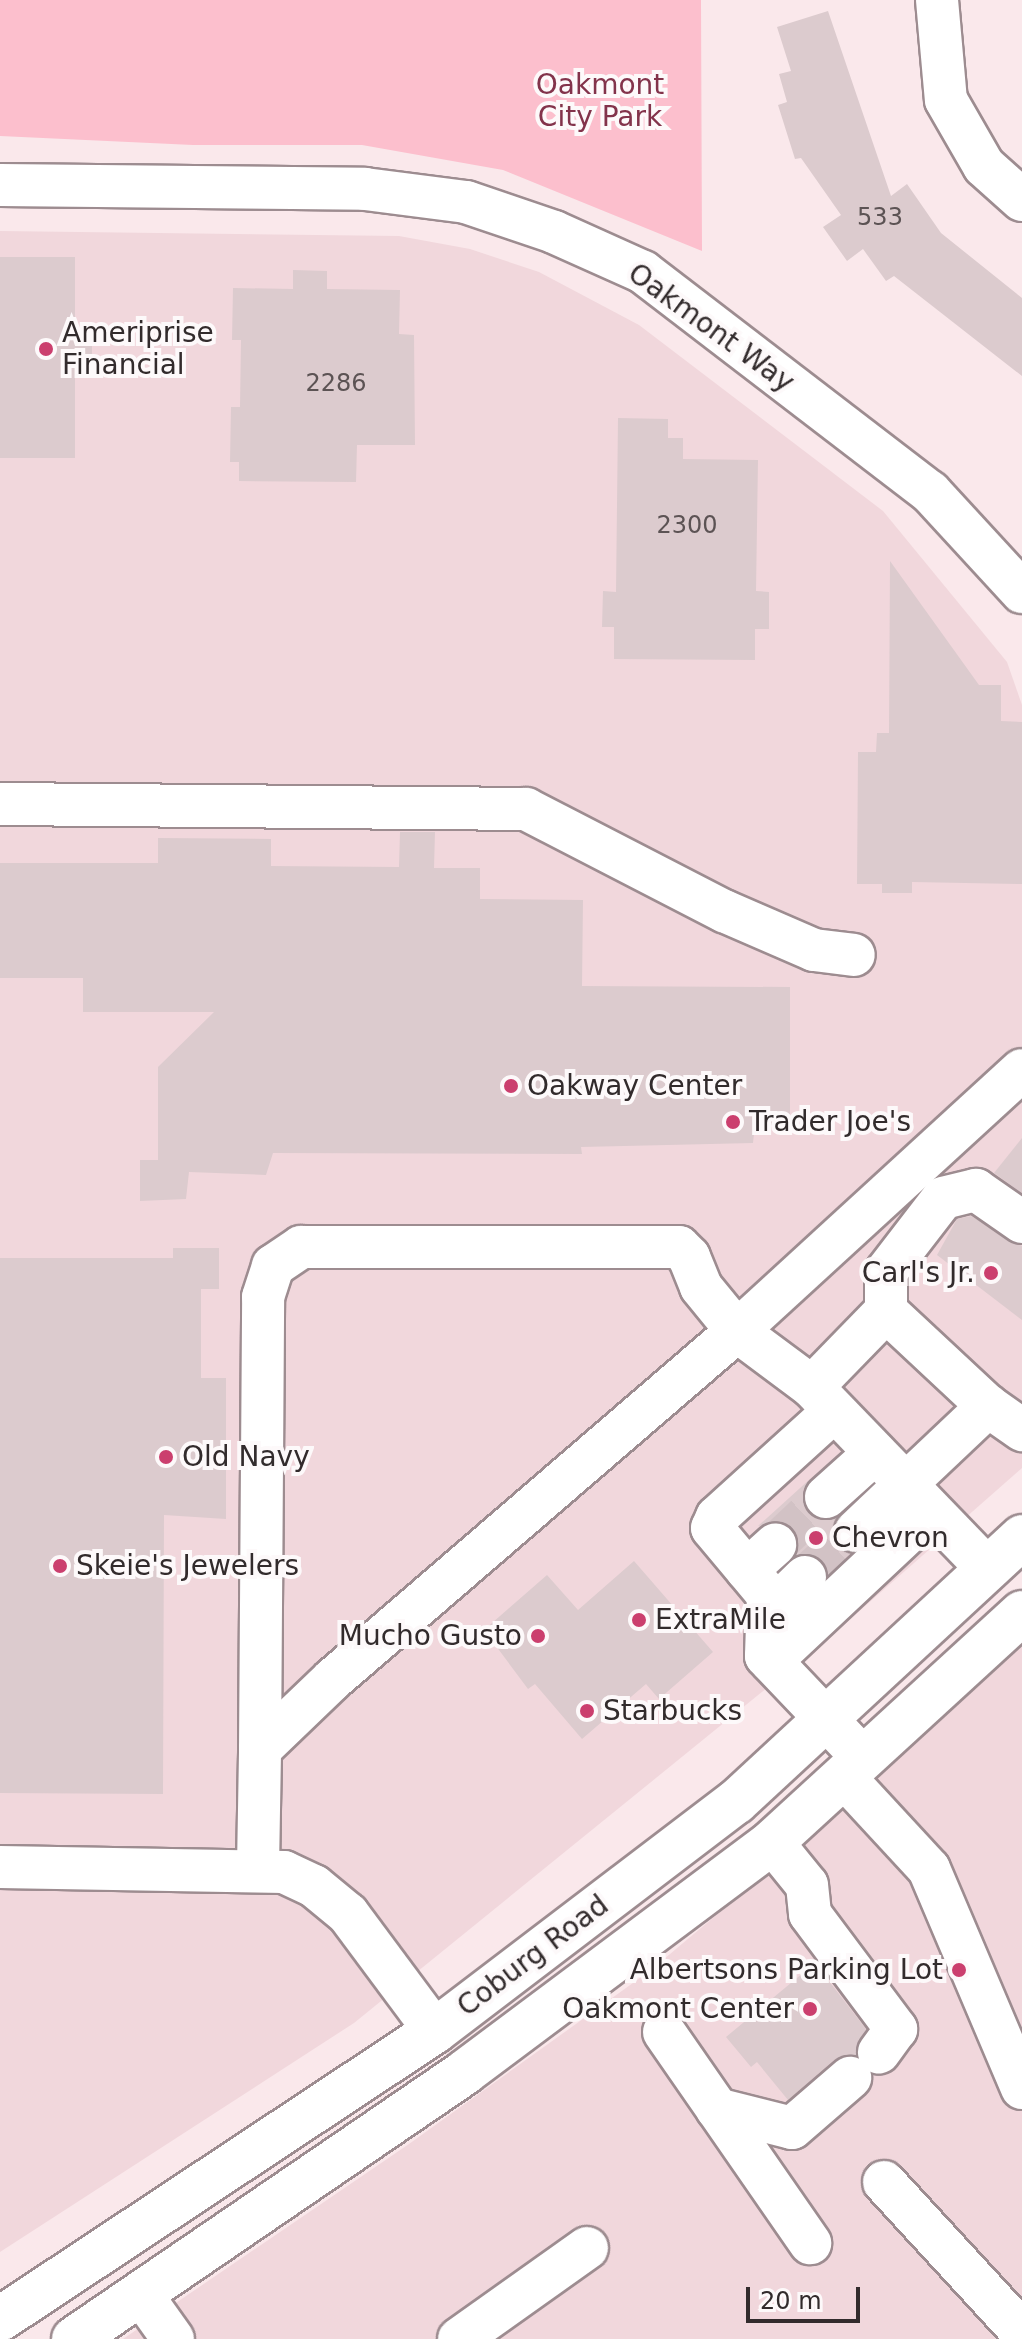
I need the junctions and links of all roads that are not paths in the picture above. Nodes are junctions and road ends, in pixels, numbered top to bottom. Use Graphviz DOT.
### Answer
graph roads {
  1 [pos="937,0"];
  2 [pos="0,185"];
  3 [pos="1022,200"];
  4 [pos="1022,592"];
  5 [pos="0,804"];
  6 [pos="854,955"];
  7 [pos="1022,1070"];
  8 [pos="1022,1222"];
  9 [pos="886,1311"];
  10 [pos="737,1331"];
  11 [pos="823,1399"];
  12 [pos="988,1406"];
  13 [pos="1022,1430"];
  14 [pos="875,1453"];
  15 [pos="826,1497"];
  16 [pos="919,1499"];
  17 [pos="856,1531"];
  18 [pos="1022,1537"];
  19 [pos="988,1569"];
  20 [pos="805,1577"];
  21 [pos="1022,1613"];
  22 [pos="767,1614"];
  23 [pos="771,1661"];
  24 [pos="827,1721"];
  25 [pos="260,1749"];
  26 [pos="854,1768"];
  27 [pos="772,1842"];
  28 [pos="0,1867"];
  29 [pos="258,1867"];
  30 [pos="435,2031"];
  31 [pos="664,2032"];
  32 [pos="465,2072"];
  33 [pos="1022,2088"];
  34 [pos="717,2109"];
  35 [pos="884,2182"];
  36 [pos="810,2243"];
  37 [pos="587,2248"];
  38 [pos="141,2294"];
  39 [pos="0,2319"];
  40 [pos="1022,2332"];
  41 [pos="76,2339"];
  42 [pos="173,2339"];
  43 [pos="459,2339"];
  1 -- 3 [label="street"];
  2 -- 4 [label="street, Oakmont Way"];
  5 -- 6 [label="street"];
  7 -- 10 [label="street"];
  8 -- 9 [label="street"];
  9 -- 11 [label="street"];
  9 -- 12 [label="street"];
  10 -- 11 [label="street"];
  10 -- 25 [label="street"];
  10 -- 25 [label="street"];
  11 -- 14 [label="street"];
  11 -- 22 [label="street"];
  12 -- 13 [label="street"];
  12 -- 16 [label="street"];
  14 -- 15 [label="street"];
  14 -- 16 [label="street"];
  16 -- 17 [label="street"];
  16 -- 19 [label="street"];
  16 -- 23 [label="street"];
  18 -- 19 [label="main road, Coburg Road"];
  19 -- 24 [label="main road, Coburg Road"];
  20 -- 22 [label="street"];
  21 -- 26 [label="main road, Coburg Road"];
  22 -- 23 [label="street"];
  23 -- 24 [label="street"];
  24 -- 26 [label="street"];
  24 -- 30 [label="main road, Coburg Road"];
  25 -- 29 [label="street"];
  26 -- 27 [label="main road, Coburg Road"];
  26 -- 33 [label="street"];
  27 -- 32 [label="main road, Coburg Road"];
  27 -- 34 [label="street"];
  28 -- 29 [label="street"];
  29 -- 30 [label="street"];
  30 -- 32 [label="main road"];
  30 -- 39 [label="main road, Coburg Road"];
  31 -- 34 [label="street"];
  32 -- 38 [label="main road, Coburg Road"];
  34 -- 36 [label="street"];
  35 -- 40 [label="street"];
  37 -- 43 [label="street"];
  38 -- 41 [label="main road, Coburg Road"];
  38 -- 42 [label="street"];
}
